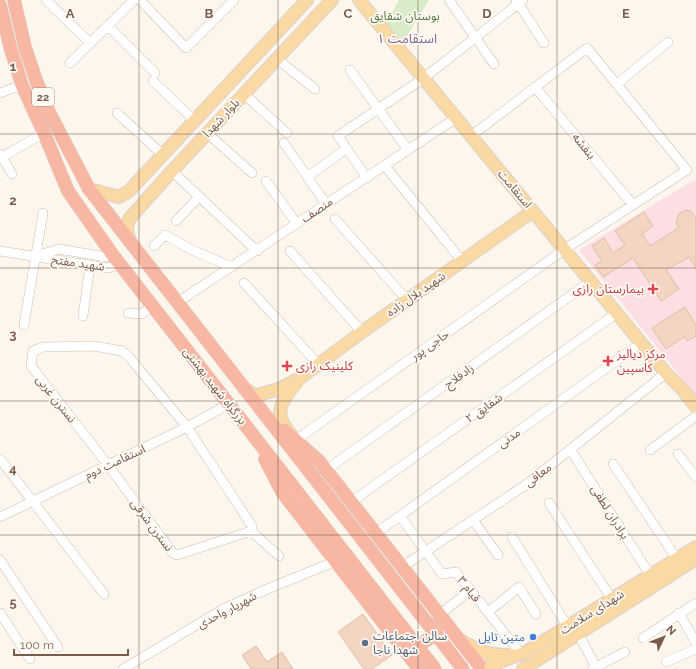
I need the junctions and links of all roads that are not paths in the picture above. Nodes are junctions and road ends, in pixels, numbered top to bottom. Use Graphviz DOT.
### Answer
graph roads {
  1 [pos="14,0"];
  2 [pos="46,0"];
  3 [pos="134,0"];
  4 [pos="140,0"];
  5 [pos="308,0"];
  6 [pos="332,0"];
  7 [pos="359,0"];
  8 [pos="449,0"];
  9 [pos="230,1"];
  10 [pos="519,1"];
  11 [pos="0,5"];
  12 [pos="108,26"];
  13 [pos="475,38"];
  14 [pos="544,42"];
  15 [pos="668,42"];
  16 [pos="90,44"];
  17 [pos="277,59"];
  18 [pos="70,63"];
  19 [pos="494,64"];
  20 [pos="350,70"];
  21 [pos="424,78"];
  22 [pos="617,84"];
  23 [pos="22,85"];
  24 [pos="535,87"];
  25 [pos="315,89"];
  26 [pos="0,93"];
  27 [pos="244,94"];
  28 [pos="378,109"];
  29 [pos="117,112"];
  30 [pos="456,118"];
  31 [pos="195,121"];
  32 [pos="207,133"];
  33 [pos="286,133"];
  34 [pos="44,134"];
  35 [pos="471,136"];
  36 [pos="284,143"];
  37 [pos="346,149"];
  38 [pos="408,150"];
  39 [pos="163,154"];
  40 [pos="1,155"];
  41 [pos="385,166"];
  42 [pos="172,171"];
  43 [pos="252,173"];
  44 [pos="12,174"];
  45 [pos="307,177"];
  46 [pos="367,178"];
  47 [pos="266,181"];
  48 [pos="89,189"];
  49 [pos="199,197"];
  50 [pos="326,204"];
  51 [pos="633,205"];
  52 [pos="534,211"];
  53 [pos="43,213"];
  54 [pos="335,219"];
  55 [pos="176,221"];
  56 [pos="297,224"];
  57 [pos="132,244"];
  58 [pos="154,246"];
  59 [pos="565,249"];
  60 [pos="0,251"];
  61 [pos="257,251"];
  62 [pos="290,251"];
  63 [pos="35,256"];
  64 [pos="116,259"];
  65 [pos="462,261"];
  66 [pos="90,265"];
  67 [pos="232,267"];
  68 [pos="591,281"];
  69 [pos="244,283"];
  70 [pos="407,300"];
  71 [pos="178,302"];
  72 [pos="152,306"];
  73 [pos="128,313"];
  74 [pos="617,314"];
  75 [pos="83,316"];
  76 [pos="24,325"];
  77 [pos="362,332"];
  78 [pos="641,343"];
  79 [pos="318,364"];
  80 [pos="669,376"];
  81 [pos="300,378"];
  82 [pos="244,388"];
  83 [pos="229,404"];
  84 [pos="696,406"];
  85 [pos="264,413"];
  86 [pos="696,416"];
  87 [pos="187,427"];
  88 [pos="255,437"];
  89 [pos="296,440"];
  90 [pos="570,449"];
  91 [pos="650,450"];
  92 [pos="678,454"];
  93 [pos="0,459"];
  94 [pos="613,464"];
  95 [pos="108,465"];
  96 [pos="326,470"];
  97 [pos="696,477"];
  98 [pos="33,501"];
  99 [pos="351,502"];
  100 [pos="549,503"];
  101 [pos="400,516"];
  102 [pos="0,517"];
  103 [pos="473,520"];
  104 [pos="252,528"];
  105 [pos="376,534"];
  106 [pos="512,536"];
  107 [pos="696,547"];
  108 [pos="426,552"];
  109 [pos="498,555"];
  110 [pos="279,556"];
  111 [pos="677,559"];
  112 [pos="696,559"];
  113 [pos="0,560"];
  114 [pos="336,561"];
  115 [pos="402,567"];
  116 [pos="650,576"];
  117 [pos="470,590"];
  118 [pos="104,594"];
  119 [pos="612,599"];
  120 [pos="696,603"];
  121 [pos="488,612"];
  122 [pos="0,613"];
  123 [pos="680,613"];
  124 [pos="439,614"];
  125 [pos="536,614"];
  126 [pos="573,630"];
  127 [pos="643,638"];
  128 [pos="459,640"];
  129 [pos="398,642"];
  130 [pos="696,643"];
  131 [pos="58,647"];
  132 [pos="696,649"];
  133 [pos="625,652"];
  134 [pos="520,654"];
  135 [pos="541,656"];
  136 [pos="30,658"];
  137 [pos="666,662"];
  138 [pos="502,665"];
  139 [pos="483,667"];
  140 [pos="595,668"];
  141 [pos="123,669"];
  142 [pos="419,669"];
  143 [pos="435,669"];
  144 [pos="451,669"];
  145 [pos="463,669"];
  146 [pos="523,669"];
  147 [pos="534,669"];
  1 -- 48 [label="highway, 22"];
  2 -- 16 [label="street"];
  3 -- 12 [label="street"];
  4 -- 9 [label="street"];
  5 -- 31 [label="main road, بلوار شهدا"];
  6 -- 17 [label="main road, بلوار شهدا"];
  7 -- 21 [label="main road, استقامت"];
  8 -- 13 [label="street"];
  10 -- 13 [label="street"];
  10 -- 14 [label="street"];
  11 -- 23 [label="highway, 22"];
  12 -- 16 [label="street"];
  12 -- 31 [label="street"];
  13 -- 19 [label="street"];
  13 -- 21 [label="street"];
  15 -- 22 [label="street"];
  16 -- 18 [label="street"];
  17 -- 25 [label="street"];
  17 -- 27 [label="main road, بلوار شهدا"];
  20 -- 28 [label="street"];
  21 -- 28 [label="street"];
  21 -- 30 [label="main road, استقامت"];
  22 -- 24 [label="street"];
  22 -- 51 [label="street"];
  23 -- 26 [label="street"];
  23 -- 34 [label="highway, بزرگراه شهید بهشتی"];
  24 -- 35 [label="street"];
  24 -- 51 [label="street, بنفشه"];
  27 -- 32 [label="main road, بلوار شهدا"];
  27 -- 33 [label="street"];
  28 -- 37 [label="street"];
  28 -- 38 [label="street"];
  29 -- 39 [label="street"];
  30 -- 35 [label="main road, استقامت"];
  30 -- 38 [label="street, منصف"];
  31 -- 39 [label="main road, بلوار شهدا"];
  32 -- 42 [label="main road, بلوار شهدا"];
  32 -- 43 [label="street"];
  34 -- 40 [label="street"];
  34 -- 64 [label="highway, بزرگراه شهید بهشتی"];
  35 -- 52 [label="main road, استقامت"];
  36 -- 45 [label="street"];
  37 -- 45 [label="street"];
  37 -- 46 [label="street"];
  38 -- 41 [label="street, منصف"];
  39 -- 48 [label="main road, بلوار شهدا"];
  40 -- 44 [label="street"];
  41 -- 46 [label="street, منصف"];
  41 -- 65 [label="street"];
  42 -- 49 [label="street"];
  42 -- 57 [label="main road, بلوار شهدا"];
  45 -- 50 [label="street"];
  46 -- 50 [label="street, منصف"];
  47 -- 56 [label="street"];
  48 -- 57 [label="highway, بزرگراه شهید بهشتی"];
  49 -- 55 [label="street"];
  49 -- 61 [label="street"];
  50 -- 56 [label="street, منصف"];
  51 -- 59 [label="street"];
  52 -- 59 [label="main road, استقامت"];
  52 -- 65 [label="main road, شهید بلال زاده"];
  53 -- 63 [label="street"];
  54 -- 70 [label="street"];
  56 -- 61 [label="street, منصف"];
  57 -- 71 [label="highway, بزرگراه شهید بهشتی"];
  58 -- 67 [label="street"];
  59 -- 68 [label="main road, استقامت"];
  59 -- 89 [label="street, حاجی پور"];
  60 -- 63 [label="street, شهید مفتح"];
  61 -- 67 [label="street, منصف"];
  62 -- 77 [label="street"];
  63 -- 64 [label="street, شهید مفتح"];
  63 -- 66 [label="street, شهید مفتح"];
  63 -- 76 [label="street"];
  64 -- 66 [label="street, شهید مفتح"];
  64 -- 72 [label="highway, بزرگراه شهید بهشتی"];
  65 -- 70 [label="main road, شهید بلال زاده"];
  66 -- 75 [label="street"];
  67 -- 71 [label="street, منصف"];
  68 -- 74 [label="main road, استقامت"];
  68 -- 96 [label="street, زادفلاح"];
  69 -- 79 [label="street"];
  70 -- 77 [label="main road, شهید بلال زاده"];
  71 -- 82 [label="highway, بزرگراه شهید بهشتی"];
  72 -- 73 [label="street"];
  72 -- 83 [label="highway, بزرگراه شهید بهشتی"];
  74 -- 78 [label="main road, استقامت"];
  74 -- 99 [label="street, شقایق ۲"];
  77 -- 79 [label="main road, شهید بلال زاده"];
  78 -- 80 [label="main road, استقامت"];
  78 -- 101 [label="street, مدنی"];
  79 -- 81 [label="main road, شهید بلال زاده"];
  80 -- 84 [label="main road, استقامت"];
  80 -- 86 [label="main road, استقامت"];
  80 -- 90 [label="street, معافی"];
  81 -- 82 [label="main road, شهید بلال زاده"];
  81 -- 89 [label="main road, شهید بلال زاده"];
  82 -- 85 [label="highway, بزرگراه شهید بهشتی"];
  83 -- 87 [label="street, استقامت دوم"];
  83 -- 88 [label="highway, بزرگراه شهید بهشتی"];
  85 -- 89 [label="highway"];
  85 -- 145 [label="highway, بزرگراه شهید بهشتی, bridge"];
  86 -- 91 [label="street"];
  87 -- 95 [label="street, استقامت دوم"];
  87 -- 95 [label="street, نسترن غربی"];
  87 -- 104 [label="street"];
  88 -- 114 [label="highway"];
  88 -- 143 [label="highway, بزرگراه شهید بهشتی, bridge"];
  89 -- 96 [label="highway"];
  90 -- 103 [label="street, معافی"];
  90 -- 116 [label="street, برادران لطفی"];
  92 -- 97 [label="street"];
  93 -- 98 [label="street"];
  94 -- 111 [label="street"];
  95 -- 98 [label="street, استقامت دوم"];
  95 -- 104 [label="street, نسترن شرقی"];
  96 -- 99 [label="highway"];
  98 -- 102 [label="street, استقامت دوم"];
  98 -- 118 [label="street"];
  99 -- 105 [label="highway"];
  100 -- 119 [label="street"];
  101 -- 105 [label="street, مدنی"];
  101 -- 108 [label="street, قیام ۳"];
  103 -- 108 [label="street, معافی"];
  103 -- 109 [label="street"];
  104 -- 110 [label="street"];
  105 -- 115 [label="highway"];
  106 -- 126 [label="street"];
  107 -- 111 [label="main road, شهدای سلامت"];
  108 -- 115 [label="street, معافی"];
  108 -- 117 [label="street, قیام ۳"];
  111 -- 116 [label="main road, شهدای سلامت"];
  112 -- 126 [label="main road, شهدای سلامت"];
  113 -- 131 [label="street"];
  114 -- 129 [label="highway"];
  114 -- 141 [label="street, شهریار واحدی"];
  115 -- 124 [label="highway"];
  116 -- 119 [label="main road, شهدای سلامت"];
  117 -- 121 [label="street, قیام ۳"];
  117 -- 124 [label="street"];
  119 -- 126 [label="main road, شهدای سلامت"];
  120 -- 123 [label="street"];
  121 -- 125 [label="street"];
  121 -- 134 [label="street, قیام ۳"];
  122 -- 136 [label="street"];
  123 -- 127 [label="street"];
  123 -- 130 [label="street"];
  124 -- 128 [label="highway"];
  124 -- 129 [label="highway"];
  126 -- 134 [label="main road, شهدای سلامت"];
  126 -- 135 [label="main road, شهدای سلامت"];
  126 -- 140 [label="street"];
  128 -- 134 [label="main road"];
  128 -- 139 [label="highway"];
  129 -- 142 [label="highway"];
  132 -- 137 [label="street"];
  133 -- 140 [label="street"];
  134 -- 138 [label="main road, شهدای سلامت"];
  135 -- 146 [label="main road, شهدای سلامت"];
  135 -- 147 [label="main road"];
  138 -- 139 [label="main road, شهدای سلامت"];
  139 -- 144 [label="highway"];
}
